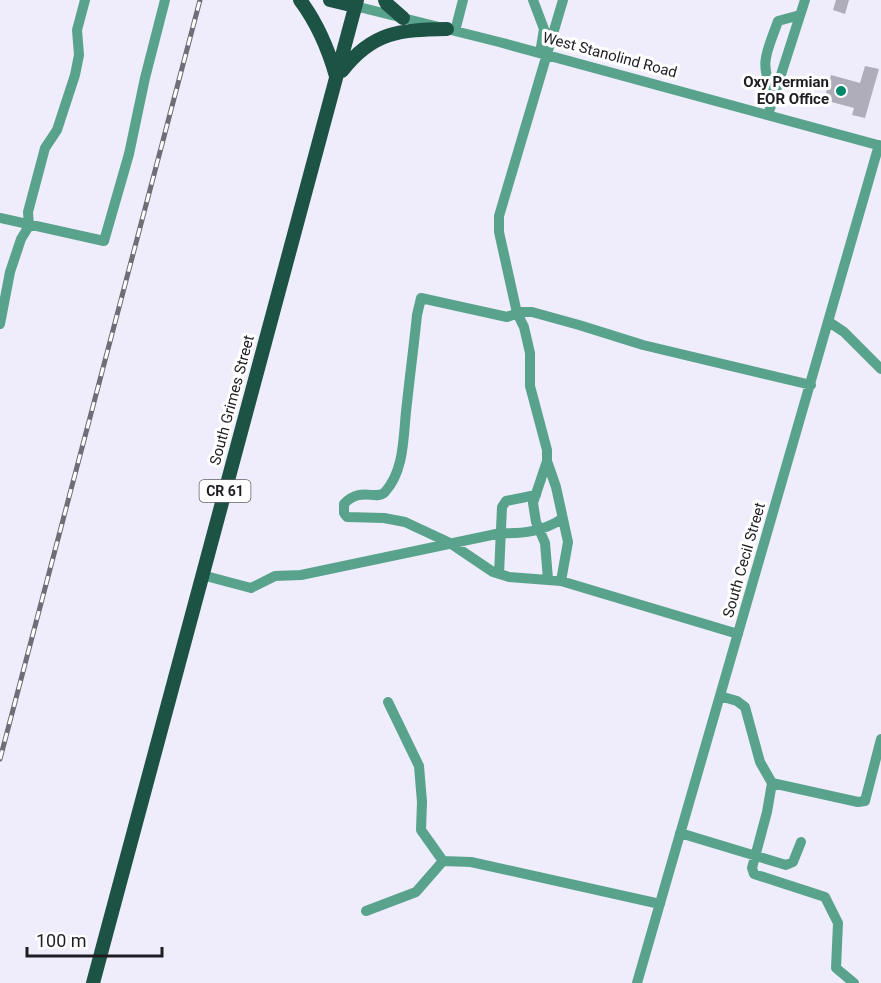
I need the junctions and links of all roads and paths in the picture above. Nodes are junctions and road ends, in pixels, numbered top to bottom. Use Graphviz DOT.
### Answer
graph roads {
  1 [pos="86,0"];
  2 [pos="165,0"];
  3 [pos="300,0"];
  4 [pos="330,0"];
  5 [pos="385,0"];
  6 [pos="463,0"];
  7 [pos="533,0"];
  8 [pos="563,0"];
  9 [pos="805,0"];
  10 [pos="356,3"];
  11 [pos="800,15"];
  12 [pos="403,18"];
  13 [pos="451,29"];
  14 [pos="544,54"];
  15 [pos="337,78"];
  16 [pos="774,95"];
  17 [pos="768,115"];
  18 [pos="880,145"];
  19 [pos="0,218"];
  20 [pos="29,226"];
  21 [pos="517,313"];
  22 [pos="829,322"];
  23 [pos="0,324"];
  24 [pos="881,369"];
  25 [pos="811,385"];
  26 [pos="547,461"];
  27 [pos="536,495"];
  28 [pos="562,519"];
  29 [pos="540,530"];
  30 [pos="501,533"];
  31 [pos="453,544"];
  32 [pos="202,574"];
  33 [pos="499,574"];
  34 [pos="548,579"];
  35 [pos="561,581"];
  36 [pos="738,634"];
  37 [pos="720,696"];
  38 [pos="388,702"];
  39 [pos="881,739"];
  40 [pos="772,783"];
  41 [pos="680,833"];
  42 [pos="801,842"];
  43 [pos="755,856"];
  44 [pos="443,861"];
  45 [pos="660,904"];
  46 [pos="366,911"];
  47 [pos="93,983"];
  48 [pos="637,983"];
  49 [pos="854,983"];
  1 -- 20 [label="street"];
  2 -- 20 [label="street"];
  3 -- 15 [label="main road"];
  4 -- 10 [label="main road, West Stanolind Road"];
  5 -- 12 [label="main road"];
  6 -- 13 [label="street"];
  7 -- 14 [label="street"];
  8 -- 14 [label="street"];
  9 -- 11 [label="street"];
  10 -- 12 [label="street, West Stanolind Road"];
  10 -- 15 [label="main road, South Grimes Street / CR 61"];
  11 -- 16 [label="street"];
  11 -- 16 [label="street"];
  12 -- 13 [label="street, West Stanolind Road"];
  13 -- 14 [label="street, West Stanolind Road"];
  13 -- 15 [label="main road"];
  14 -- 17 [label="street, West Stanolind Road"];
  14 -- 21 [label="street"];
  15 -- 32 [label="main road, South Grimes Street / CR 61"];
  16 -- 17 [label="street"];
  17 -- 18 [label="street, West Stanolind Road"];
  18 -- 22 [label="street, South Cecil Street"];
  19 -- 20 [label="street"];
  20 -- 23 [label="street"];
  21 -- 25 [label="street"];
  21 -- 26 [label="street"];
  21 -- 31 [label="street"];
  22 -- 24 [label="street"];
  22 -- 25 [label="street, South Cecil Street"];
  25 -- 36 [label="street, South Cecil Street"];
  26 -- 27 [label="street"];
  26 -- 28 [label="street"];
  27 -- 29 [label="street"];
  27 -- 30 [label="street"];
  28 -- 29 [label="street"];
  28 -- 35 [label="street"];
  29 -- 30 [label="street"];
  29 -- 34 [label="street"];
  30 -- 31 [label="street"];
  30 -- 33 [label="street"];
  31 -- 32 [label="street"];
  31 -- 33 [label="street"];
  32 -- 47 [label="main road, South Grimes Street / CR 61"];
  33 -- 34 [label="street"];
  34 -- 35 [label="street"];
  35 -- 36 [label="street"];
  36 -- 37 [label="street, South Cecil Street"];
  37 -- 40 [label="street"];
  37 -- 41 [label="street, South Cecil Street"];
  38 -- 44 [label="street"];
  39 -- 40 [label="street"];
  40 -- 43 [label="street"];
  41 -- 43 [label="street"];
  41 -- 45 [label="street, South Cecil Street"];
  42 -- 43 [label="street"];
  43 -- 49 [label="street"];
  44 -- 45 [label="street"];
  44 -- 46 [label="street"];
  45 -- 48 [label="street, South Cecil Street"];
}
